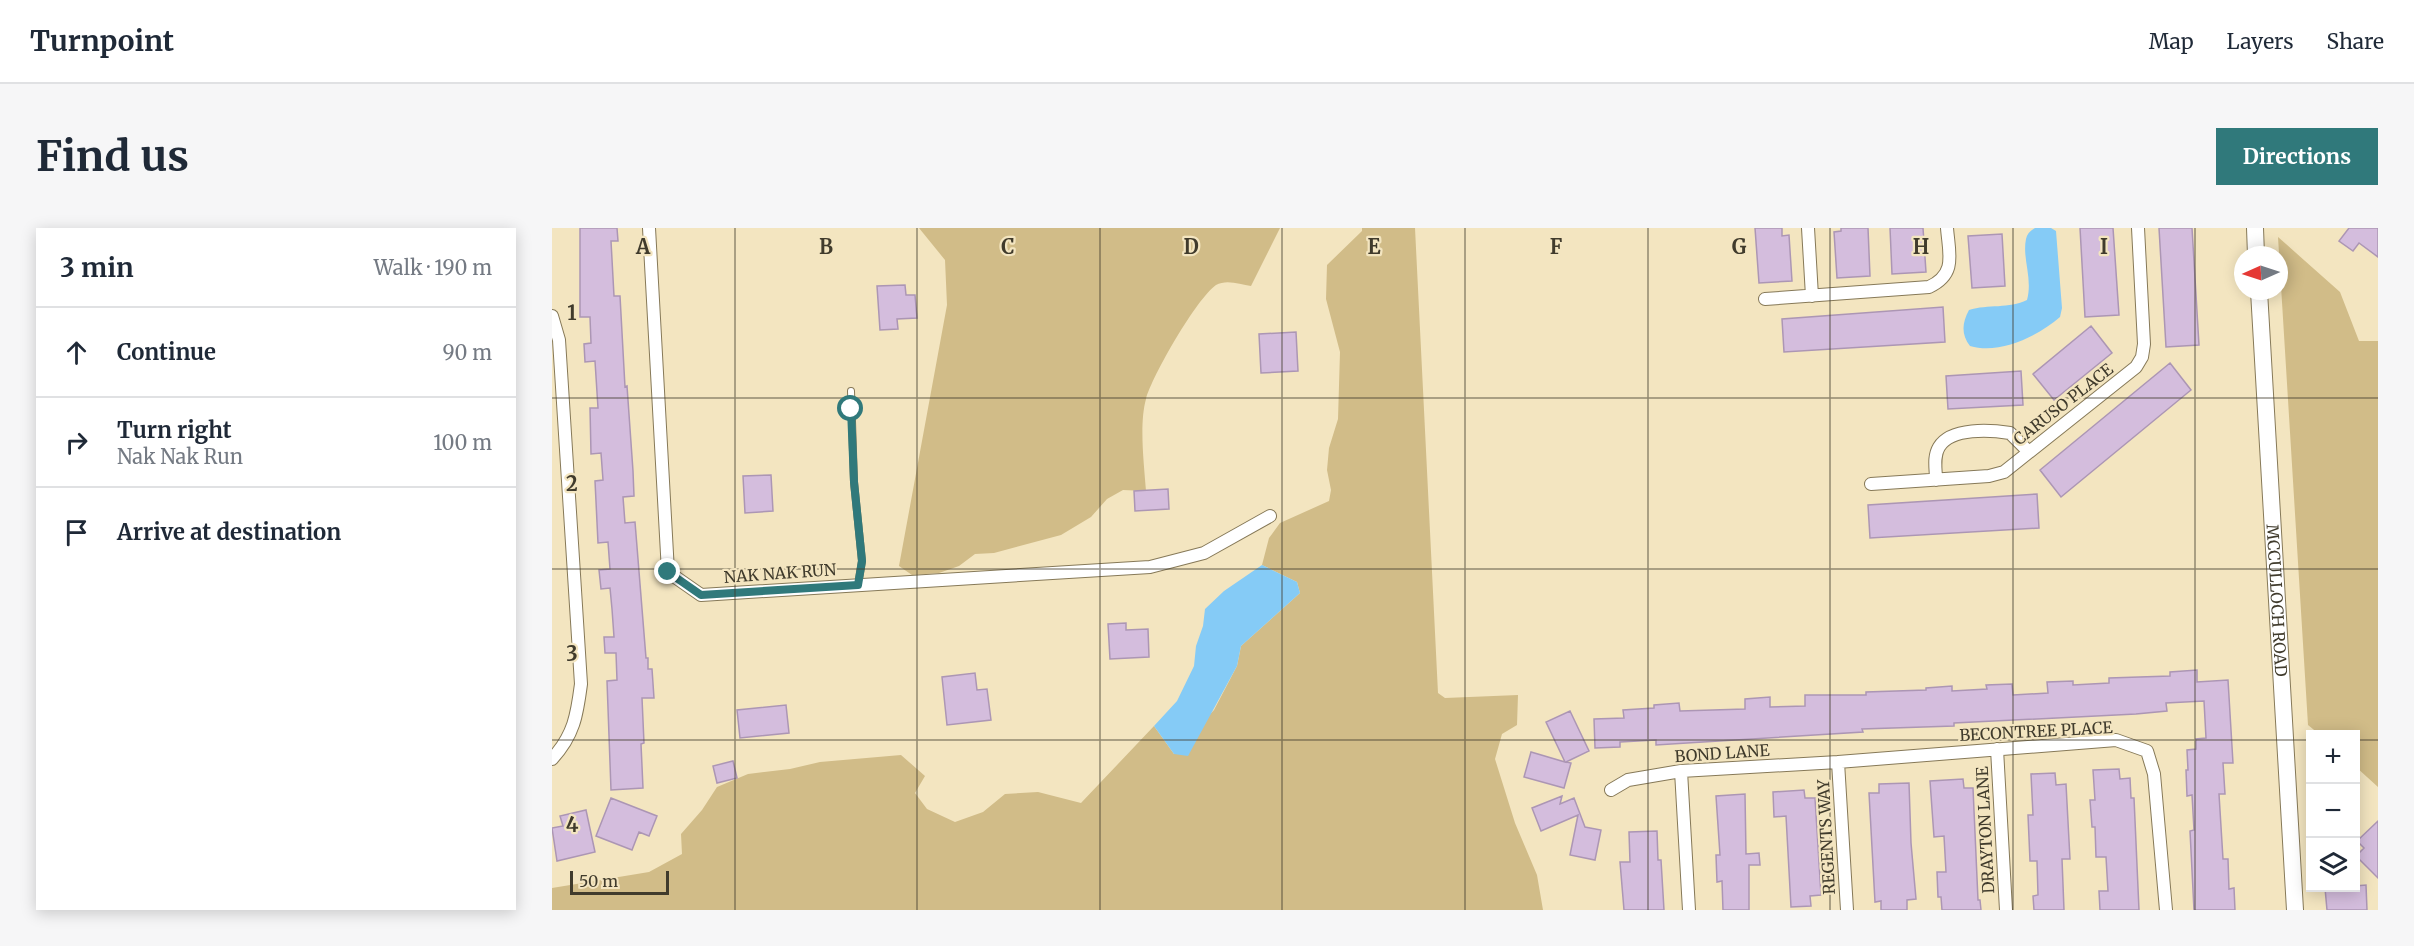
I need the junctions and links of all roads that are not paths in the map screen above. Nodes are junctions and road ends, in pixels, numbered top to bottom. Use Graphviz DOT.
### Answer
graph roads {
  1 [pos="649,228"];
  2 [pos="1808,228"];
  3 [pos="1947,228"];
  4 [pos="2138,228"];
  5 [pos="2255,228"];
  6 [pos="2256,246"];
  7 [pos="1812,296"];
  8 [pos="1765,299"];
  9 [pos="2260,300"];
  10 [pos="552,316"];
  11 [pos="850,392"];
  12 [pos="2029,452"];
  13 [pos="1936,480"];
  14 [pos="1871,484"];
  15 [pos="1270,516"];
  16 [pos="858,585"];
  17 [pos="1997,749"];
  18 [pos="552,759"];
  19 [pos="1838,762"];
  20 [pos="1681,771"];
  21 [pos="1611,790"];
  22 [pos="1689,910"];
  23 [pos="1847,910"];
  24 [pos="2006,910"];
  25 [pos="2166,910"];
  26 [pos="2295,910"];
  1 -- 16 [label="street, NAK NAK RUN"];
  2 -- 7 [label="street"];
  3 -- 7 [label="street"];
  4 -- 12 [label="street, CARUSO PLACE"];
  5 -- 6 [label="main road"];
  7 -- 8 [label="street"];
  9 -- 26 [label="main road, MCCULLOCH ROAD"];
  10 -- 18 [label="street"];
  11 -- 16 [label="lane"];
  12 -- 13 [label="street, CARUSO PLACE"];
  12 -- 13 [label="street"];
  13 -- 14 [label="street, CARUSO PLACE"];
  15 -- 16 [label="street, NAK NAK RUN"];
  17 -- 19 [label="street, BECONTREE PLACE"];
  17 -- 24 [label="street, DRAYTON LANE"];
  17 -- 25 [label="street, BECONTREE PLACE"];
  19 -- 20 [label="street, BOND LANE"];
  19 -- 23 [label="street, REGENTS WAY"];
  20 -- 21 [label="street, BOND LANE"];
  20 -- 22 [label="street"];
}
